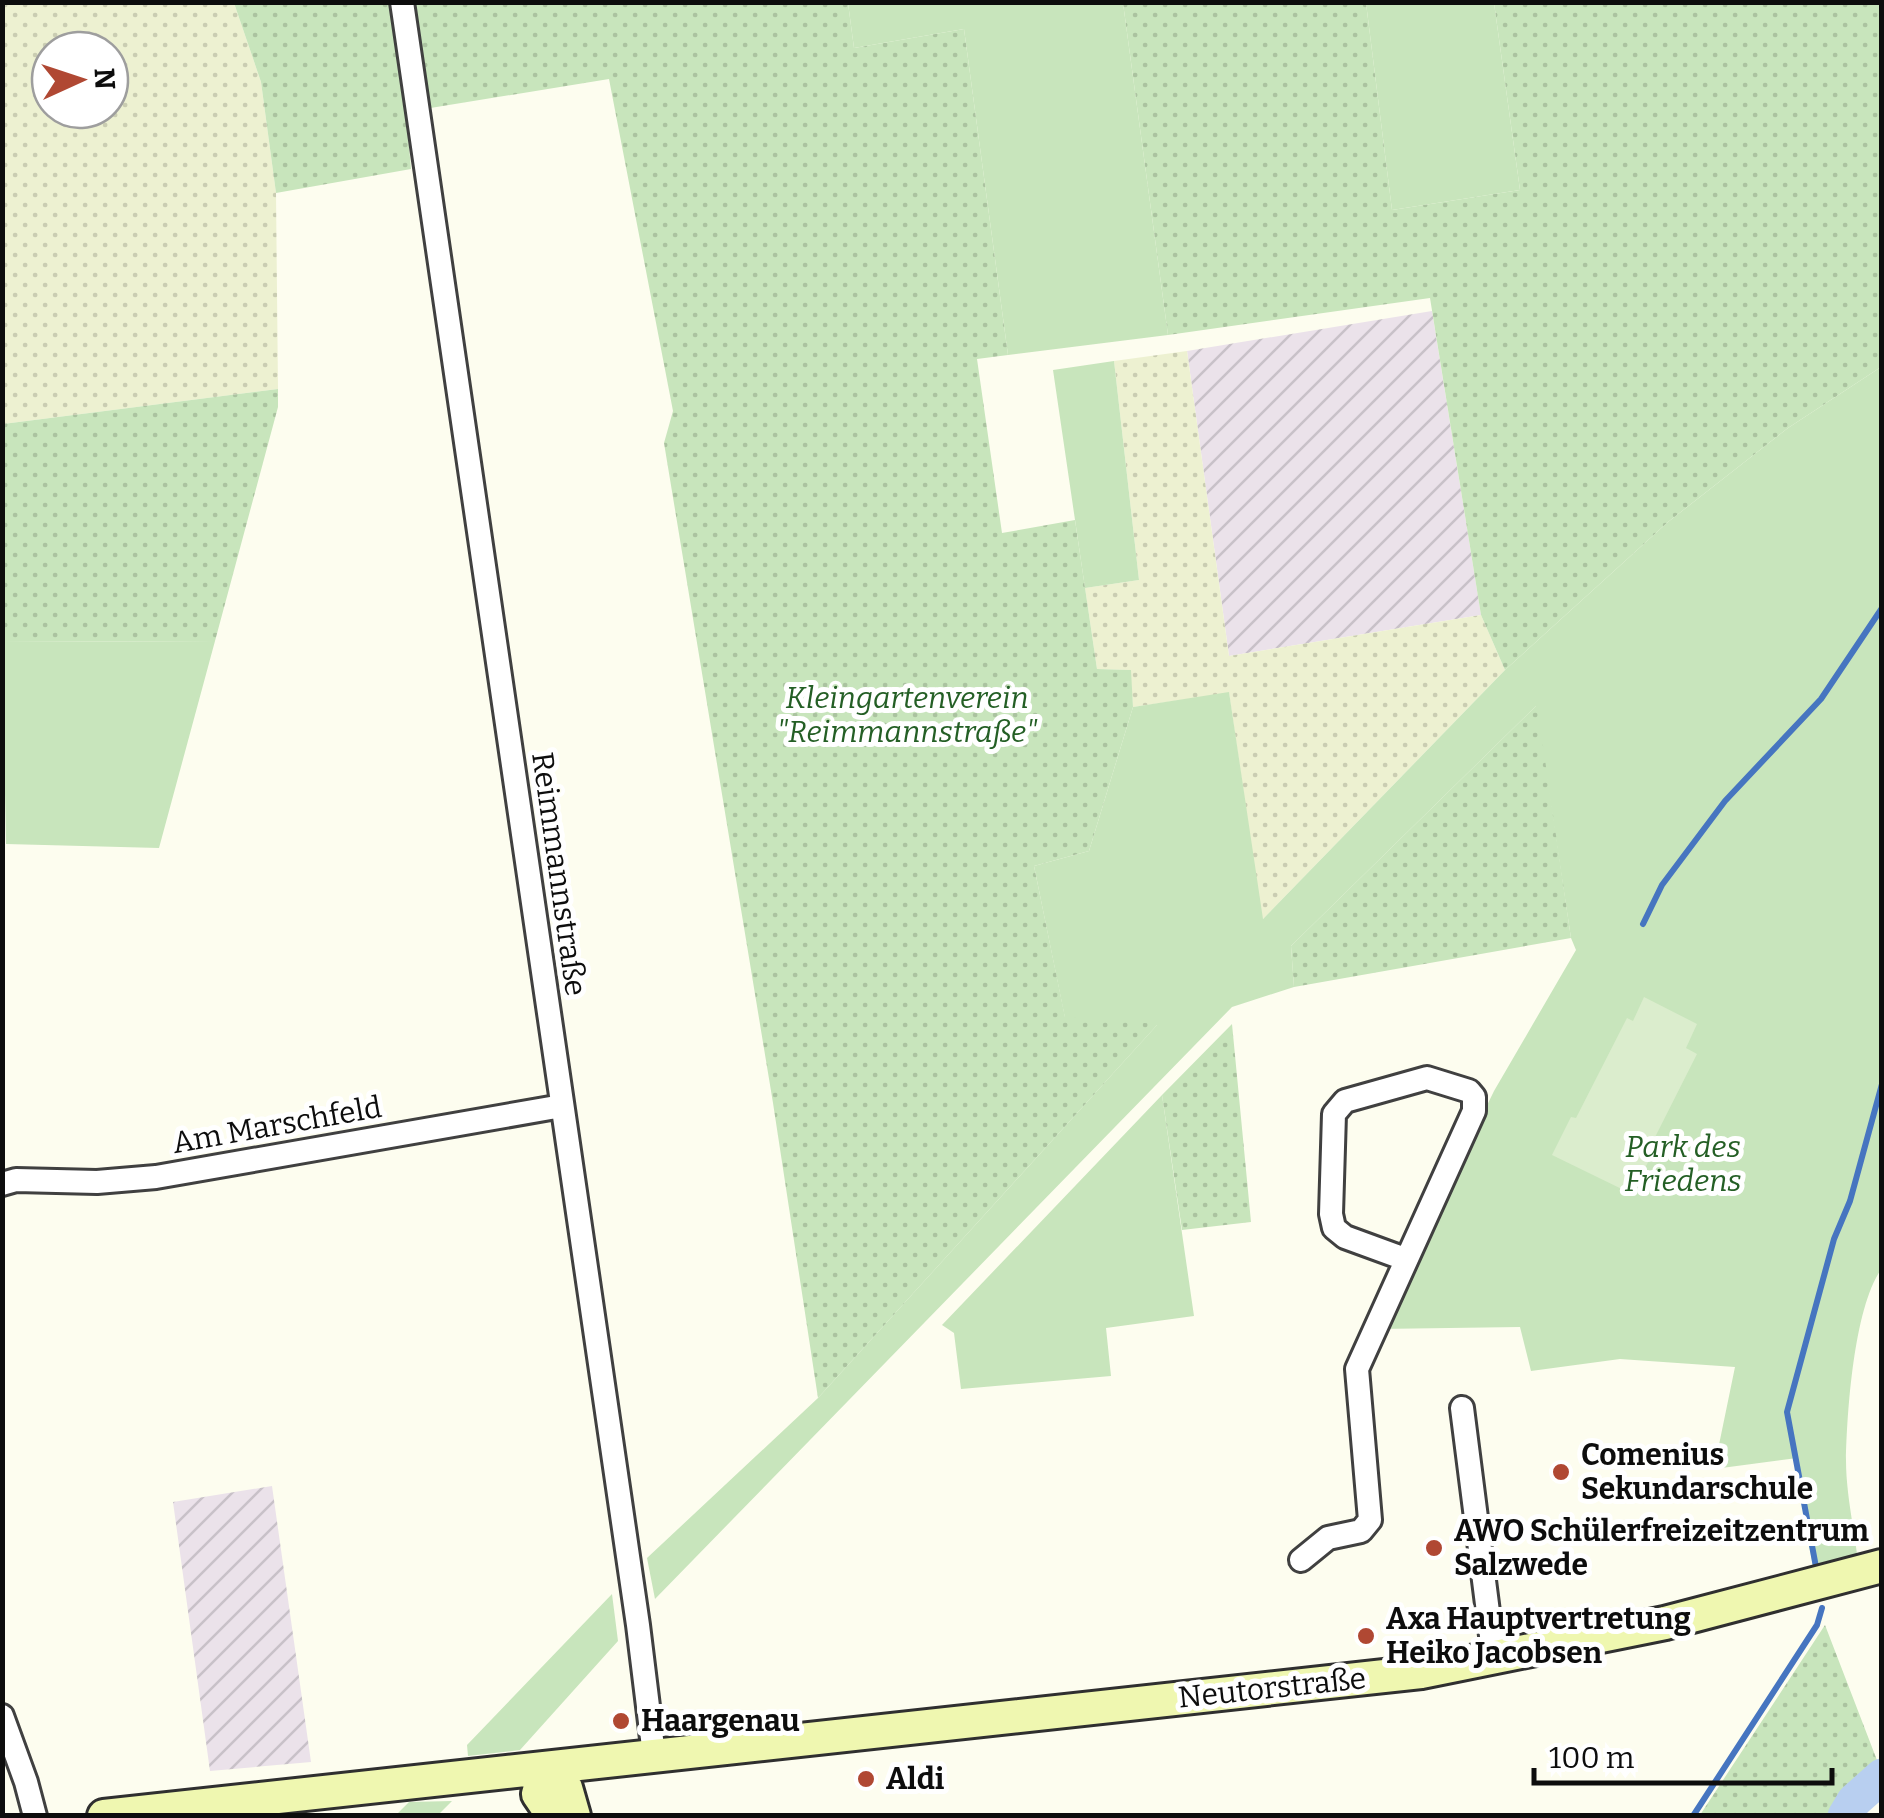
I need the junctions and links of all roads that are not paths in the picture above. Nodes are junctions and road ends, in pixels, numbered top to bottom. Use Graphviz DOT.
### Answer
graph roads {
  1 [pos="402,2"];
  2 [pos="562,1106"];
  3 [pos="2,1184"];
  4 [pos="1405,1259"];
  5 [pos="1462,1408"];
  6 [pos="1301,1560"];
  7 [pos="1882,1566"];
  8 [pos="1494,1659"];
  9 [pos="2,1716"];
  10 [pos="654,1755"];
  11 [pos="546,1768"];
  12 [pos="574,1815"];
  13 [pos="34,1816"];
  14 [pos="104,1816"];
  15 [pos="553,1816"];
  1 -- 2 [label="street, Reimmannstraße"];
  2 -- 3 [label="street, Am Marschfeld"];
  2 -- 10 [label="street, Reimmannstraße"];
  4 -- 4 [label="street"];
  4 -- 6 [label="street"];
  5 -- 8 [label="street"];
  7 -- 8 [label="street, Neutorstraße"];
  8 -- 10 [label="street, Neutorstraße"];
  9 -- 13 [label="street"];
  10 -- 11 [label="street, Neutorstraße"];
  11 -- 12 [label="street"];
  11 -- 14 [label="street, Neutorstraße"];
  11 -- 15 [label="street"];
}
